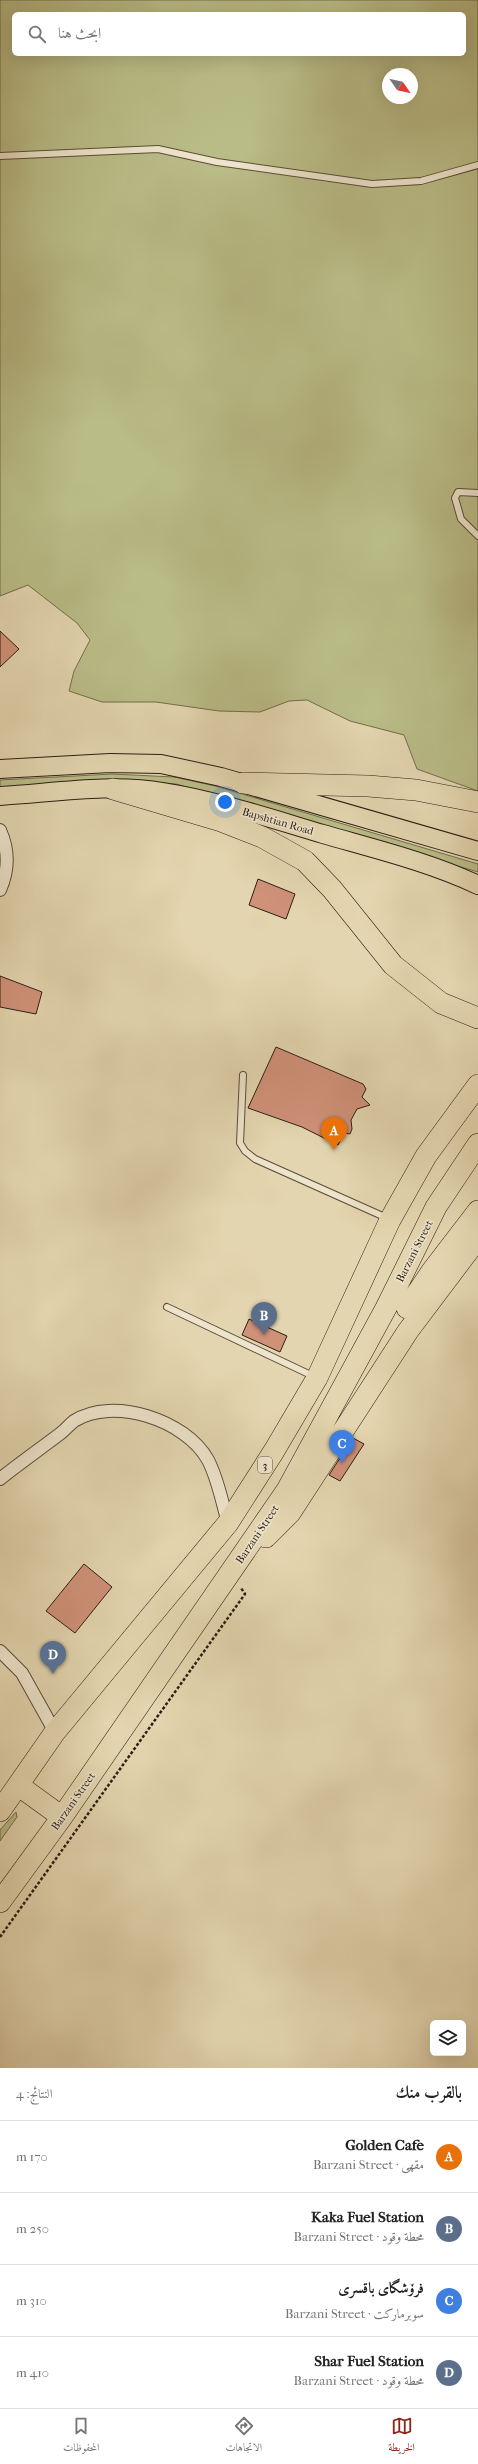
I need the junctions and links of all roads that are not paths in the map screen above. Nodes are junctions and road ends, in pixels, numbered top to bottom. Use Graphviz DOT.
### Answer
graph roads {
  1 [pos="0,156"];
  2 [pos="478,165"];
  3 [pos="478,493"];
  4 [pos="478,536"];
  5 [pos="0,769"];
  6 [pos="243,783"];
  7 [pos="113,789"];
  8 [pos="0,796"];
  9 [pos="478,802"];
  10 [pos="0,830"];
  11 [pos="478,851"];
  12 [pos="478,886"];
  13 [pos="0,890"];
  14 [pos="478,1018"];
  15 [pos="243,1075"];
  16 [pos="478,1085"];
  17 [pos="478,1144"];
  18 [pos="478,1211"];
  19 [pos="390,1220"];
  20 [pos="478,1238"];
  21 [pos="167,1307"];
  22 [pos="317,1378"];
  23 [pos="0,1479"];
  24 [pos="287,1490"];
  25 [pos="228,1523"];
  26 [pos="246,1550"];
  27 [pos="0,1651"];
  28 [pos="55,1732"];
  29 [pos="18,1785"];
  30 [pos="0,1811"];
  31 [pos="62,1817"];
  32 [pos="0,1902"];
  1 -- 2 [label="lane"];
  3 -- 4 [label="lane"];
  5 -- 6 [label="main road"];
  6 -- 9 [label="highway"];
  6 -- 11 [label="main road"];
  7 -- 8 [label="main road, Bapshtian Road"];
  7 -- 12 [label="main road, Bapshtian Road"];
  7 -- 14 [label="highway"];
  10 -- 13 [label="street"];
  15 -- 19 [label="lane"];
  16 -- 19 [label="highway, 3"];
  17 -- 24 [label="highway, Barzani Street"];
  18 -- 24 [label="highway"];
  19 -- 22 [label="highway, 3"];
  20 -- 26 [label="highway"];
  21 -- 22 [label="lane"];
  22 -- 25 [label="highway, 3"];
  23 -- 25 [label="street"];
  24 -- 26 [label="highway, Barzani Street"];
  25 -- 28 [label="highway, 3"];
  26 -- 31 [label="highway, Barzani Street"];
  27 -- 28 [label="street"];
  28 -- 29 [label="highway, 3"];
  29 -- 30 [label="highway, 3"];
  29 -- 31 [label="highway"];
  31 -- 32 [label="highway, Barzani Street"];
}
